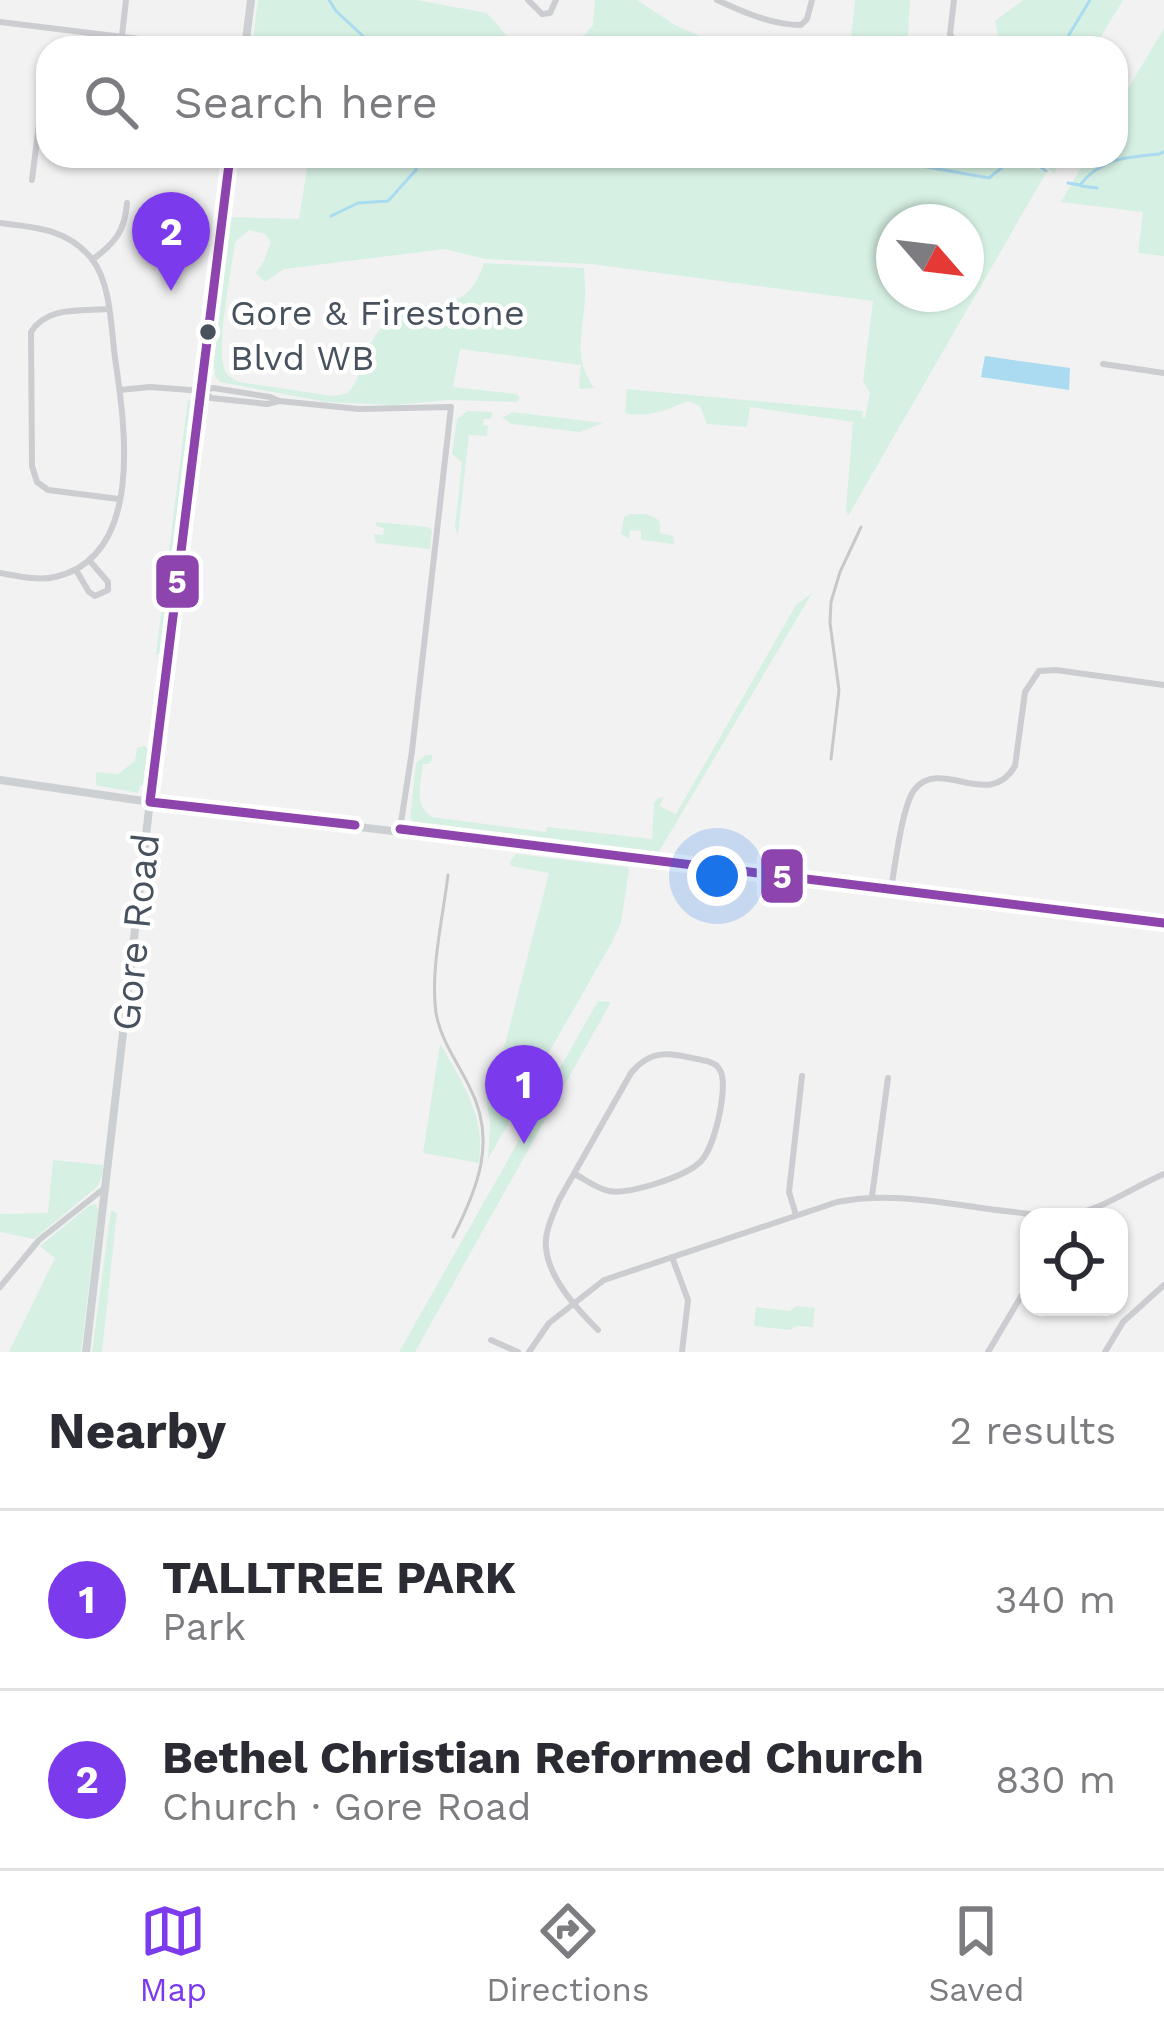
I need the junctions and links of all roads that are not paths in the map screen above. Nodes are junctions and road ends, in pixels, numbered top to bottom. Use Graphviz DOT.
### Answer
graph roads {
  1 [pos="126,0"];
  2 [pos="251,0"];
  3 [pos="528,0"];
  4 [pos="556,0"];
  5 [pos="717,0"];
  6 [pos="812,0"];
  7 [pos="954,0"];
  8 [pos="0,22"];
  9 [pos="122,36"];
  10 [pos="246,36"];
  11 [pos="951,36"];
  12 [pos="36,148"];
  13 [pos="229,168"];
  14 [pos="32,181"];
  15 [pos="127,202"];
  16 [pos="0,223"];
  17 [pos="92,260"];
  18 [pos="108,308"];
  19 [pos="1103,364"];
  20 [pos="1164,373"];
  21 [pos="120,390"];
  22 [pos="203,391"];
  23 [pos="119,499"];
  24 [pos="89,560"];
  25 [pos="76,570"];
  26 [pos="0,573"];
  27 [pos="1164,686"];
  28 [pos="0,780"];
  29 [pos="150,802"];
  30 [pos="400,830"];
  31 [pos="891,889"];
  32 [pos="1164,922"];
  33 [pos="802,1076"];
  34 [pos="888,1078"];
  35 [pos="575,1174"];
  36 [pos="1164,1174"];
  37 [pos="107,1186"];
  38 [pos="872,1196"];
  39 [pos="1098,1208"];
  40 [pos="1020,1212"];
  41 [pos="796,1215"];
  42 [pos="672,1257"];
  43 [pos="1164,1285"];
  44 [pos="0,1287"];
  45 [pos="1020,1298"];
  46 [pos="573,1302"];
  47 [pos="598,1330"];
  48 [pos="491,1340"];
  49 [pos="86,1352"];
  50 [pos="518,1352"];
  51 [pos="529,1352"];
  52 [pos="682,1352"];
  53 [pos="988,1352"];
  54 [pos="1105,1352"];
  1 -- 9 [label="street"];
  2 -- 10 [label="main road"];
  3 -- 4 [label="street"];
  5 -- 6 [label="street"];
  7 -- 11 [label="street"];
  8 -- 9 [label="street"];
  12 -- 14 [label="street"];
  13 -- 22 [label="main road, Gore Road"];
  15 -- 17 [label="street"];
  16 -- 17 [label="street"];
  17 -- 18 [label="street"];
  18 -- 21 [label="street"];
  18 -- 23 [label="street"];
  19 -- 20 [label="street"];
  21 -- 22 [label="street"];
  21 -- 23 [label="street"];
  22 -- 29 [label="main road, Gore Road"];
  22 -- 30 [label="street"];
  23 -- 24 [label="street"];
  24 -- 25 [label="street"];
  24 -- 25 [label="street"];
  25 -- 26 [label="street"];
  27 -- 31 [label="street"];
  28 -- 29 [label="main road"];
  29 -- 30 [label="main road"];
  29 -- 37 [label="main road, Gore Road"];
  30 -- 31 [label="main road"];
  31 -- 32 [label="main road"];
  33 -- 41 [label="street"];
  34 -- 38 [label="street"];
  35 -- 35 [label="street"];
  35 -- 46 [label="street"];
  36 -- 39 [label="street"];
  37 -- 44 [label="street"];
  37 -- 49 [label="main road, Gore Road"];
  38 -- 40 [label="street"];
  38 -- 41 [label="street"];
  41 -- 42 [label="street"];
  42 -- 46 [label="street"];
  42 -- 52 [label="street"];
  43 -- 54 [label="street"];
  45 -- 53 [label="street"];
  46 -- 47 [label="street"];
  46 -- 51 [label="street"];
  48 -- 50 [label="street"];
}
